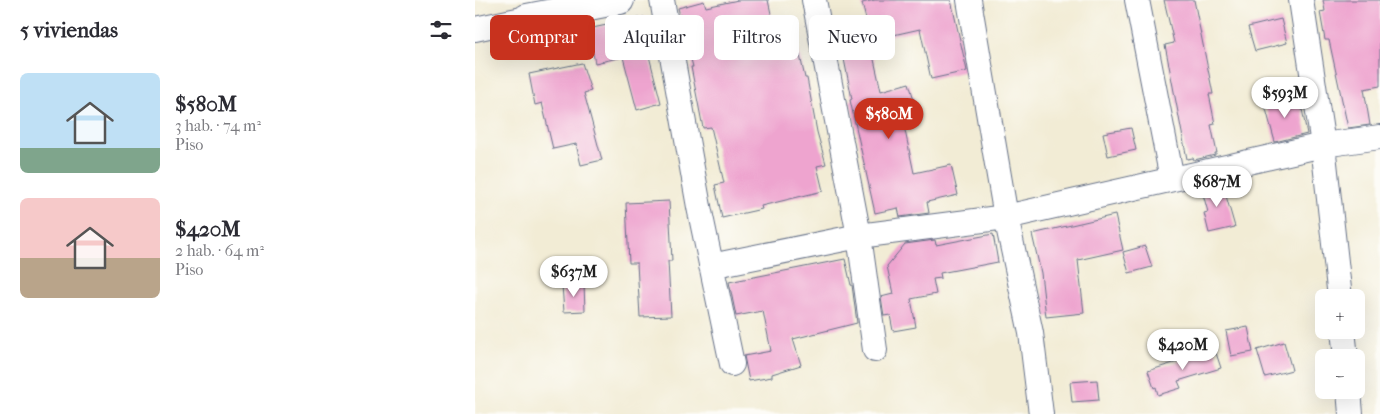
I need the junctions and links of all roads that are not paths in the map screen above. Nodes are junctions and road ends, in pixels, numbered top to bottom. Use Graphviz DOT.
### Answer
graph roads {
  1 [pos="620,0"];
  2 [pos="662,0"];
  3 [pos="813,0"];
  4 [pos="969,0"];
  5 [pos="1137,0"];
  6 [pos="1301,0"];
  7 [pos="542,15"];
  8 [pos="490,26"];
  9 [pos="475,29"];
  10 [pos="1380,137"];
  11 [pos="1323,145"];
  12 [pos="1172,180"];
  13 [pos="1006,217"];
  14 [pos="859,236"];
  15 [pos="711,266"];
  16 [pos="1339,289"];
  17 [pos="875,350"];
  18 [pos="733,364"];
  19 [pos="1350,399"];
  20 [pos="1041,414"];
  21 [pos="1351,414"];
  1 -- 7 [label="street"];
  2 -- 15 [label="street"];
  3 -- 14 [label="street"];
  4 -- 13 [label="street"];
  5 -- 12 [label="street"];
  6 -- 11 [label="street"];
  8 -- 9 [label="street"];
  10 -- 11 [label="street"];
  11 -- 12 [label="street"];
  11 -- 16 [label="street"];
  12 -- 13 [label="street"];
  13 -- 14 [label="street"];
  13 -- 20 [label="street"];
  14 -- 15 [label="street"];
  14 -- 17 [label="street"];
  15 -- 18 [label="street"];
  19 -- 21 [label="street"];
}
